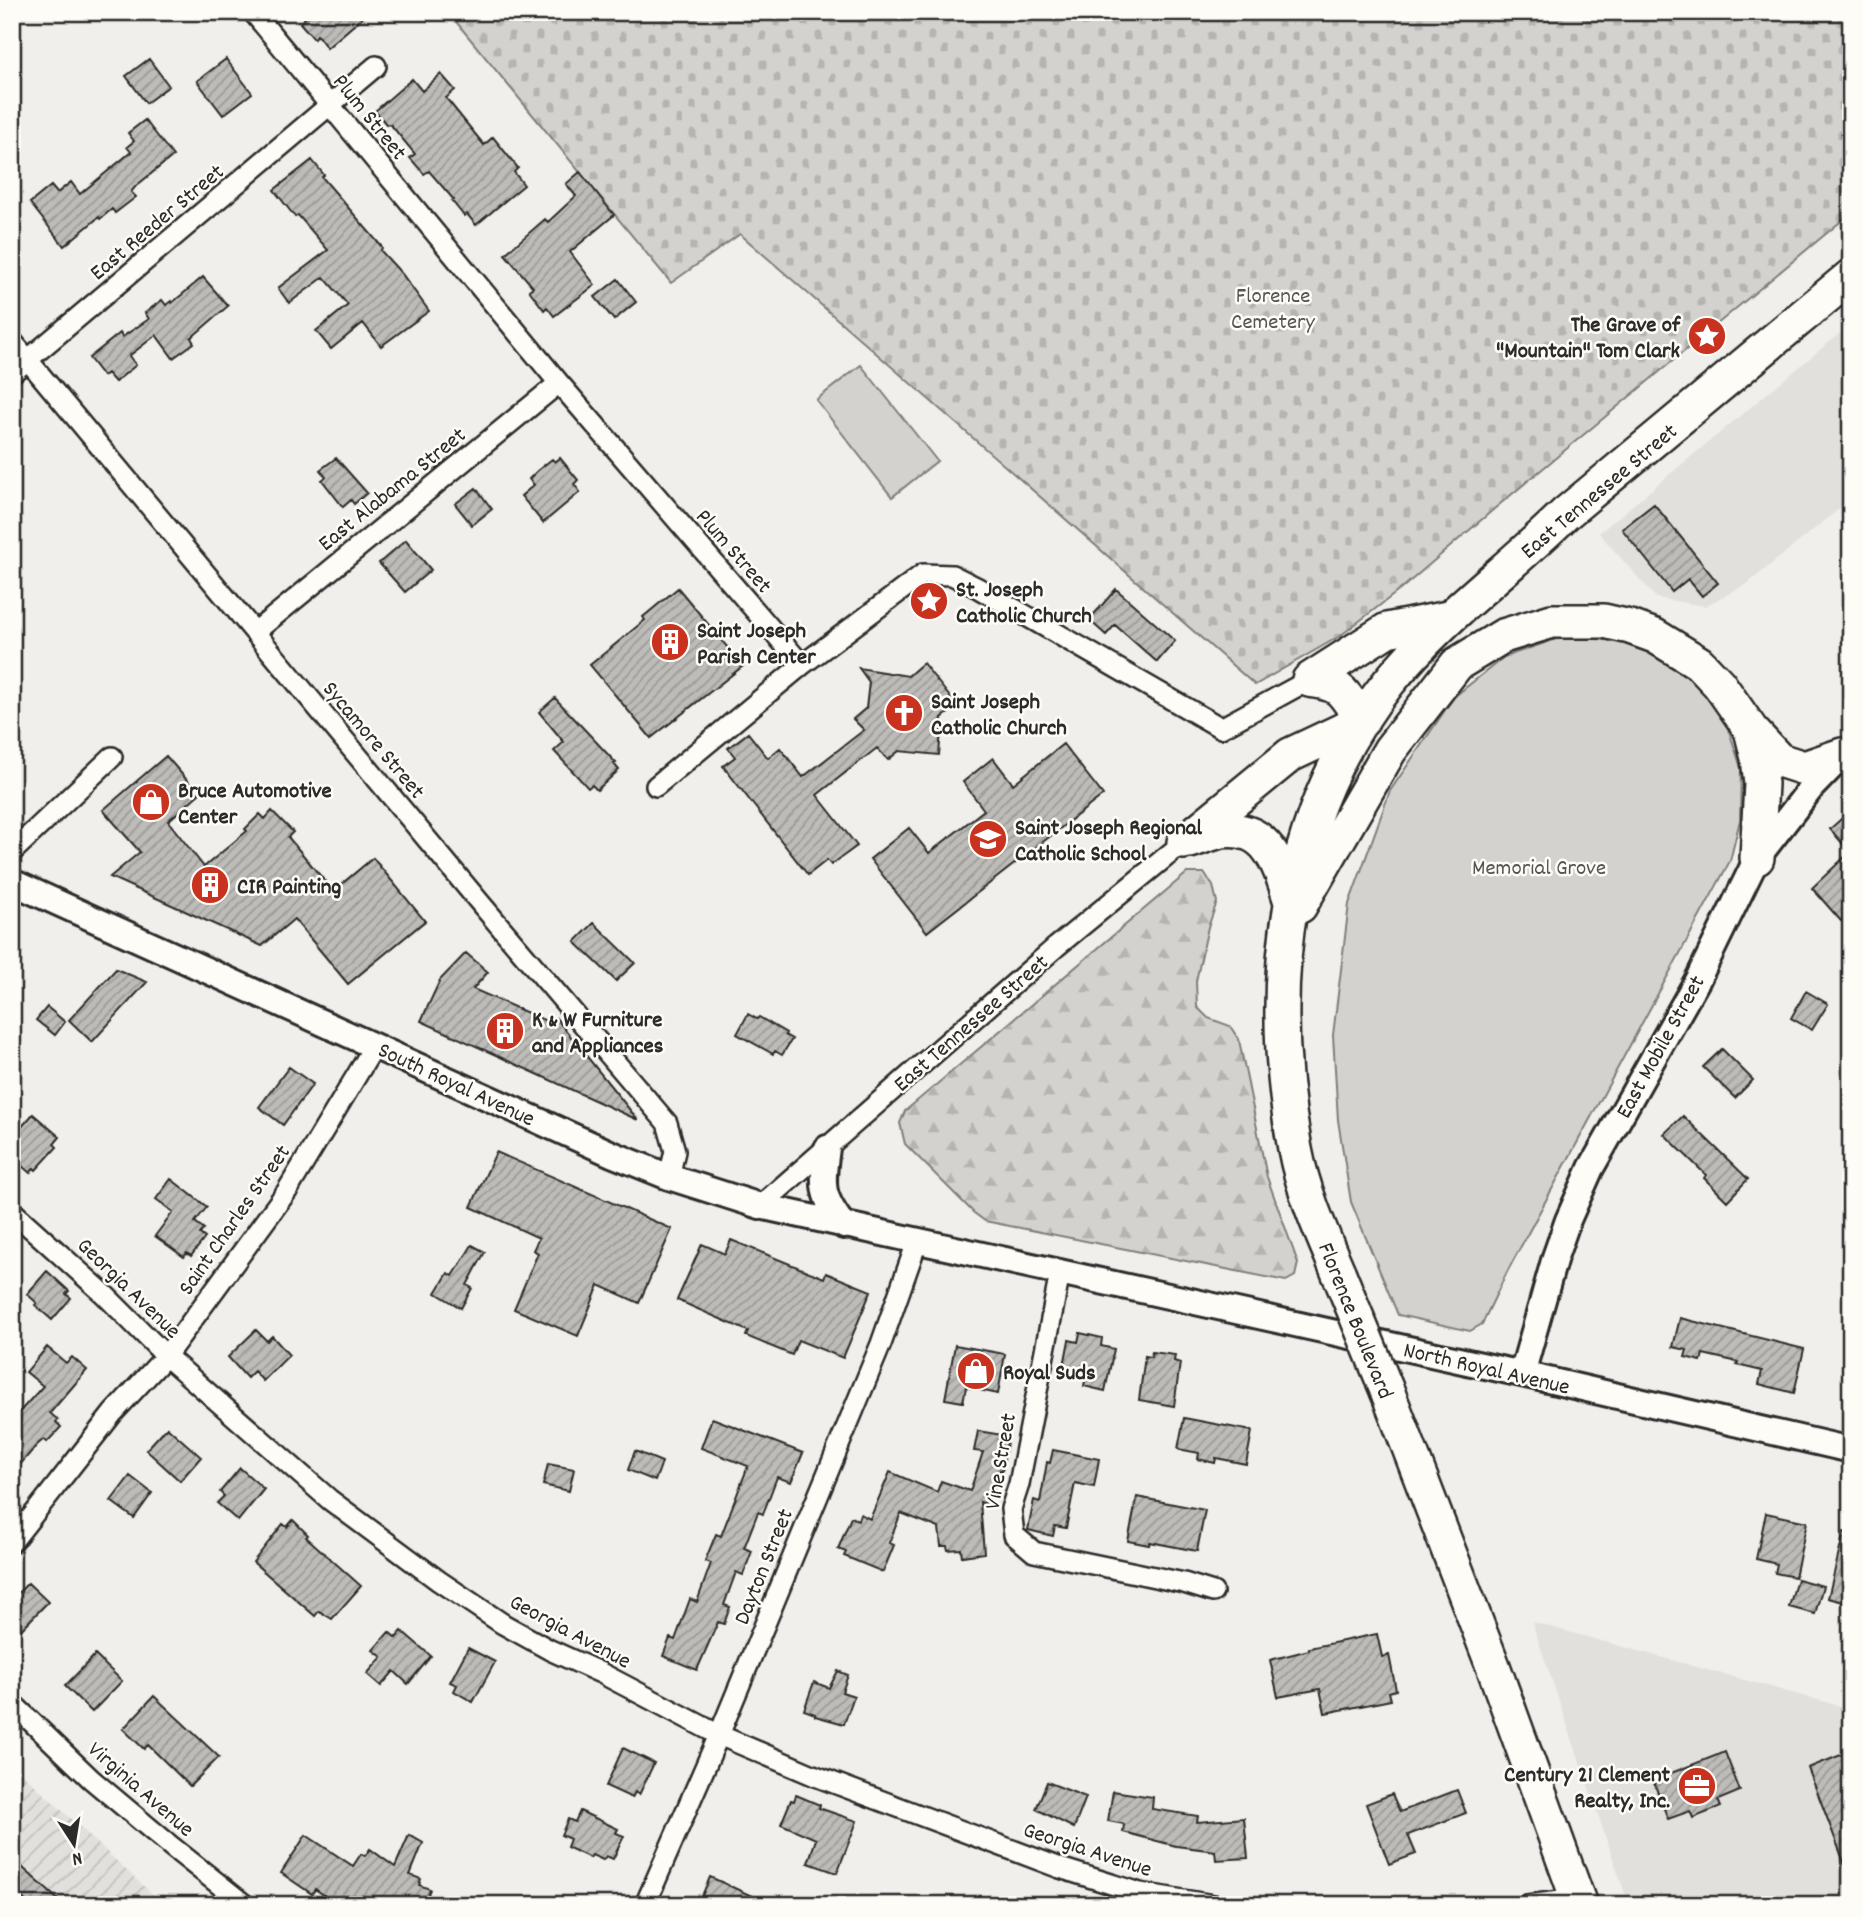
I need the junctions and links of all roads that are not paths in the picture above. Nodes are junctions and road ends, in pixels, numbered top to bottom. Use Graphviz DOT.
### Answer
graph roads {
  1 [pos="253,12"];
  2 [pos="376,66"];
  3 [pos="331,105"];
  4 [pos="1851,276"];
  5 [pos="12,341"];
  6 [pos="28,360"];
  7 [pos="12,373"];
  8 [pos="559,383"];
  9 [pos="1448,618"];
  10 [pos="254,632"];
  11 [pos="802,665"];
  12 [pos="1309,680"];
  13 [pos="1362,721"];
  14 [pos="1751,730"];
  15 [pos="1846,752"];
  16 [pos="112,757"];
  17 [pos="656,786"];
  18 [pos="1184,842"];
  19 [pos="12,852"];
  20 [pos="1757,858"];
  21 [pos="12,882"];
  22 [pos="1289,916"];
  23 [pos="375,1045"];
  24 [pos="827,1148"];
  25 [pos="669,1177"];
  26 [pos="760,1206"];
  27 [pos="12,1211"];
  28 [pos="844,1226"];
  29 [pos="917,1242"];
  30 [pos="1060,1273"];
  31 [pos="166,1356"];
  32 [pos="1522,1374"];
  33 [pos="1851,1450"];
  34 [pos="12,1542"];
  35 [pos="1213,1592"];
  36 [pos="12,1703"];
  37 [pos="719,1735"];
  38 [pos="1138,1899"];
  39 [pos="1579,1902"];
  40 [pos="245,1905"];
  41 [pos="645,1905"];
  42 [pos="1214,1905"];
  43 [pos="1527,1905"];
  1 -- 3 [label="street, Plum Street"];
  2 -- 3 [label="street, East Reeder Street"];
  3 -- 6 [label="street, East Reeder Street"];
  3 -- 8 [label="street, Plum Street"];
  4 -- 9 [label="highway, East Tennessee Street"];
  5 -- 6 [label="street, Sycamore Street"];
  6 -- 7 [label="street, East Reeder Street"];
  6 -- 10 [label="street, Sycamore Street"];
  8 -- 10 [label="street, East Alabama Street"];
  8 -- 11 [label="street, Plum Street"];
  9 -- 12 [label="highway"];
  9 -- 13 [label="highway, East Tennessee Street"];
  10 -- 25 [label="street, Sycamore Street"];
  11 -- 12 [label="street"];
  11 -- 17 [label="street"];
  12 -- 13 [label="highway"];
  13 -- 18 [label="highway"];
  13 -- 22 [label="highway, Florence Boulevard"];
  14 -- 15 [label="highway"];
  14 -- 20 [label="highway"];
  14 -- 22 [label="highway"];
  15 -- 20 [label="street, East Mobile Street"];
  16 -- 19 [label="street"];
  18 -- 22 [label="highway"];
  18 -- 24 [label="street, East Tennessee Street"];
  20 -- 32 [label="street, East Mobile Street"];
  21 -- 23 [label="street, South Royal Avenue"];
  22 -- 39 [label="highway, Florence Boulevard, bridge"];
  23 -- 25 [label="street, South Royal Avenue"];
  23 -- 31 [label="street, Saint Charles Street"];
  24 -- 26 [label="street, East Tennessee Street"];
  24 -- 28 [label="street"];
  25 -- 26 [label="street, South Royal Avenue"];
  26 -- 28 [label="street, South Royal Avenue"];
  27 -- 31 [label="street, Georgia Avenue"];
  28 -- 29 [label="street, South Royal Avenue"];
  29 -- 30 [label="street, North Royal Avenue"];
  29 -- 37 [label="street, Dayton Street"];
  30 -- 32 [label="street, North Royal Avenue"];
  30 -- 35 [label="street, Vine Street"];
  31 -- 34 [label="street, Saint Charles Street"];
  31 -- 37 [label="street, Georgia Avenue"];
  32 -- 33 [label="street, North Royal Avenue"];
  36 -- 40 [label="street, Virginia Avenue"];
  37 -- 38 [label="street, Georgia Avenue"];
  37 -- 41 [label="street, Dayton Street"];
  38 -- 42 [label="street, Georgia Avenue"];
  39 -- 43 [label="street"];
}
